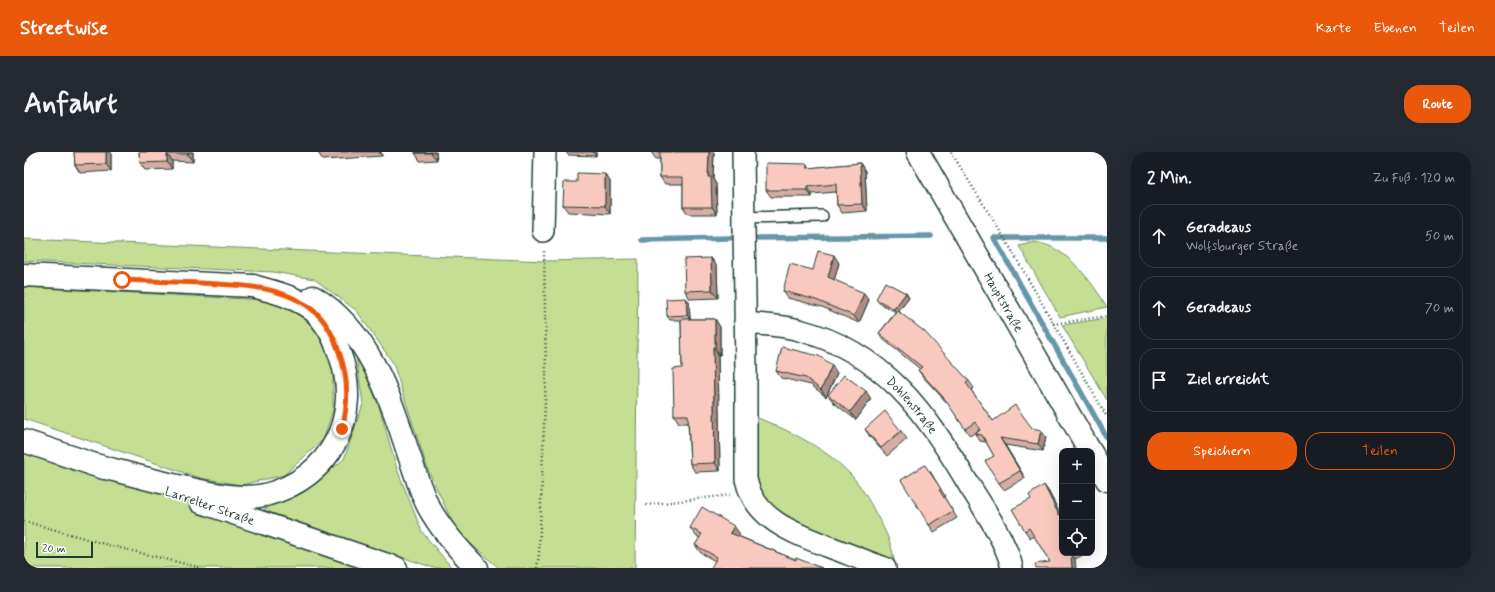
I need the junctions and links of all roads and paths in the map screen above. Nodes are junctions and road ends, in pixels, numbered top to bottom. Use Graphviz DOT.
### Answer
graph roads {
  1 [pos="545,152"];
  2 [pos="742,152"];
  3 [pos="918,152"];
  4 [pos="951,152"];
  5 [pos="822,216"];
  6 [pos="744,218"];
  7 [pos="543,231"];
  8 [pos="24,275"];
  9 [pos="253,286"];
  10 [pos="1107,316"];
  11 [pos="745,323"];
  12 [pos="1053,324"];
  13 [pos="1107,417"];
  14 [pos="24,441"];
  15 [pos="1088,448"];
  16 [pos="24,452"];
  17 [pos="1095,459"];
  18 [pos="85,462"];
  19 [pos="1107,480"];
  20 [pos="748,489"];
  21 [pos="646,505"];
  22 [pos="24,521"];
  23 [pos="202,568"];
  24 [pos="396,568"];
  25 [pos="477,568"];
  26 [pos="537,568"];
  27 [pos="885,568"];
  28 [pos="1012,568"];
  1 -- 7 [label="street"];
  2 -- 6 [label="street"];
  3 -- 15 [label="main road, Hauptstraße"];
  4 -- 12 [label="path"];
  5 -- 6 [label="lane"];
  6 -- 11 [label="street"];
  7 -- 26 [label="path"];
  8 -- 9 [label="main road"];
  9 -- 18 [label="main road"];
  9 -- 25 [label="main road"];
  10 -- 12 [label="path"];
  11 -- 20 [label="street"];
  11 -- 28 [label="street, Dohlenstraße"];
  12 -- 13 [label="path"];
  14 -- 18 [label="main road, Larrelter Straße"];
  16 -- 18 [label="main road"];
  17 -- 19 [label="main road"];
  18 -- 24 [label="main road, Larrelter Straße"];
  20 -- 21 [label="path"];
  20 -- 27 [label="street"];
  22 -- 23 [label="path"];
}
